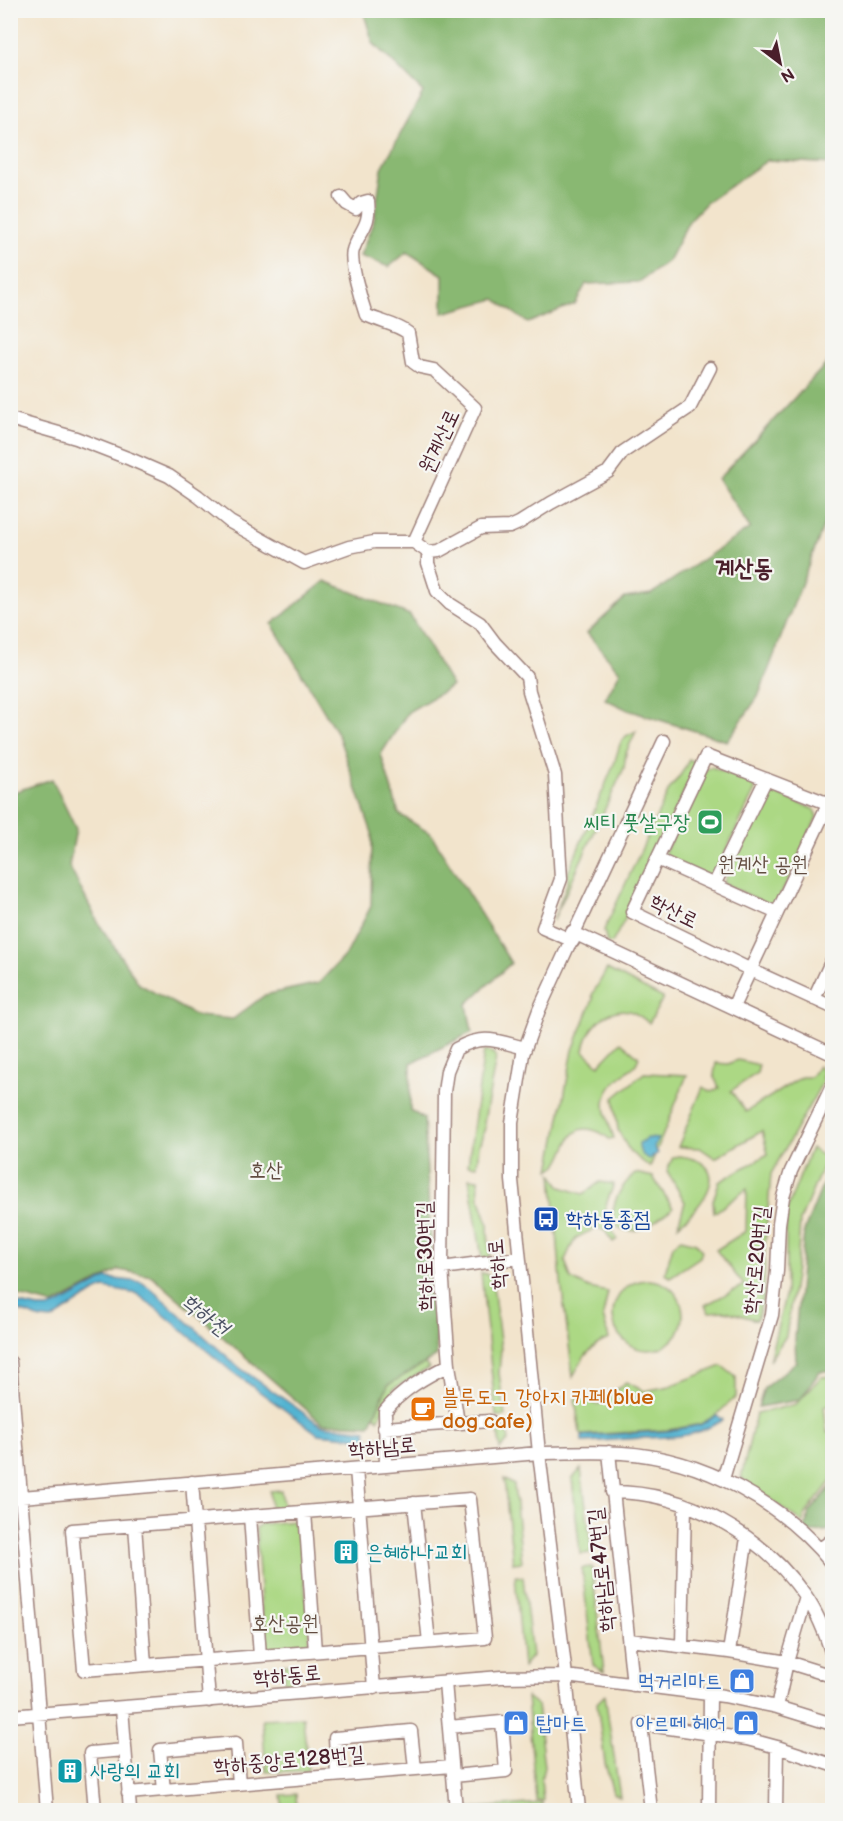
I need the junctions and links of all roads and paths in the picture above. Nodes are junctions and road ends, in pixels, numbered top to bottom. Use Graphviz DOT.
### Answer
graph roads {
  1 [pos="341,197"];
  2 [pos="710,368"];
  3 [pos="10,419"];
  4 [pos="414,542"];
  5 [pos="428,552"];
  6 [pos="664,741"];
  7 [pos="766,780"];
  8 [pos="830,804"];
  9 [pos="657,859"];
  10 [pos="714,885"];
  11 [pos="777,914"];
  12 [pos="572,937"];
  13 [pos="832,960"];
  14 [pos="751,970"];
  15 [pos="814,999"];
  16 [pos="733,1007"];
  17 [pos="832,1007"];
  18 [pos="525,1048"];
  19 [pos="832,1054"];
  20 [pos="832,1086"];
  21 [pos="518,1258"];
  22 [pos="442,1268"];
  23 [pos="10,1362"];
  24 [pos="449,1365"];
  25 [pos="490,1421"];
  26 [pos="458,1423"];
  27 [pos="384,1428"];
  28 [pos="609,1452"];
  29 [pos="539,1453"];
  30 [pos="386,1466"];
  31 [pos="356,1468"];
  32 [pos="723,1479"];
  33 [pos="192,1482"];
  34 [pos="612,1492"];
  35 [pos="16,1497"];
  36 [pos="414,1503"];
  37 [pos="685,1505"];
  38 [pos="360,1508"];
  39 [pos="304,1512"];
  40 [pos="250,1516"];
  41 [pos="195,1521"];
  42 [pos="135,1525"];
  43 [pos="747,1538"];
  44 [pos="832,1540"];
  45 [pos="820,1549"];
  46 [pos="832,1564"];
  47 [pos="806,1598"];
  48 [pos="628,1640"];
  49 [pos="429,1642"];
  50 [pos="682,1646"];
  51 [pos="371,1647"];
  52 [pos="315,1651"];
  53 [pos="729,1652"];
  54 [pos="832,1655"];
  55 [pos="260,1656"];
  56 [pos="206,1660"];
  57 [pos="787,1662"];
  58 [pos="145,1665"];
  59 [pos="832,1676"];
  60 [pos="566,1677"];
  61 [pos="445,1682"];
  62 [pos="633,1685"];
  63 [pos="374,1688"];
  64 [pos="710,1694"];
  65 [pos="208,1701"];
  66 [pos="777,1707"];
  67 [pos="122,1708"];
  68 [pos="40,1714"];
  69 [pos="10,1716"];
  70 [pos="832,1724"];
  71 [pos="449,1726"];
  72 [pos="710,1733"];
  73 [pos="777,1747"];
  74 [pos="125,1750"];
  75 [pos="832,1765"];
  76 [pos="415,1769"];
  77 [pos="453,1771"];
  78 [pos="337,1775"];
  79 [pos="239,1784"];
  80 [pos="164,1790"];
  81 [pos="128,1793"];
  82 [pos="47,1810"];
  83 [pos="95,1810"];
  84 [pos="130,1810"];
  85 [pos="456,1810"];
  86 [pos="579,1810"];
  87 [pos="651,1810"];
  88 [pos="709,1810"];
  89 [pos="776,1810"];
  1 -- 4 [label="street, 원계산로"];
  2 -- 5 [label="street"];
  3 -- 4 [label="street"];
  4 -- 5 [label="street"];
  5 -- 12 [label="street"];
  6 -- 12 [label="street, 학하로"];
  7 -- 8 [label="street, 학산로"];
  7 -- 9 [label="street, 학산로"];
  7 -- 10 [label="street, 학산로"];
  8 -- 11 [label="street, 학산로"];
  9 -- 10 [label="street, 학산로"];
  9 -- 14 [label="street, 학산로"];
  10 -- 11 [label="street, 학산로"];
  11 -- 14 [label="street, 학산로"];
  12 -- 16 [label="street"];
  12 -- 18 [label="street, 학하로"];
  13 -- 15 [label="street"];
  14 -- 15 [label="street"];
  14 -- 16 [label="street, 학산로"];
  15 -- 17 [label="street"];
  16 -- 19 [label="street"];
  18 -- 21 [label="street, 학하로"];
  18 -- 22 [label="street, 학하로30번길"];
  20 -- 32 [label="street, 학산로20번길"];
  21 -- 22 [label="street"];
  21 -- 29 [label="street, 학하로"];
  22 -- 24 [label="street, 학하로30번길"];
  23 -- 35 [label="street"];
  24 -- 26 [label="street, 학하로30번길"];
  24 -- 27 [label="street"];
  25 -- 26 [label="street"];
  26 -- 27 [label="street"];
  27 -- 30 [label="street"];
  28 -- 29 [label="street, 학하남로"];
  28 -- 32 [label="street, 학하남로"];
  28 -- 34 [label="street"];
  29 -- 30 [label="street, 학하남로"];
  29 -- 60 [label="street, 학하로"];
  30 -- 31 [label="street, 학하남로"];
  31 -- 33 [label="street, 학하남로"];
  31 -- 38 [label="street"];
  32 -- 45 [label="street, 학하남로"];
  33 -- 35 [label="street, 학하남로"];
  33 -- 41 [label="street"];
  34 -- 37 [label="street, 학하남로47번길"];
  34 -- 48 [label="street, 학하남로47번길"];
  35 -- 68 [label="street"];
  36 -- 38 [label="street"];
  36 -- 49 [label="street"];
  36 -- 49 [label="street"];
  37 -- 43 [label="street, 학하남로47번길"];
  37 -- 50 [label="street"];
  38 -- 39 [label="street"];
  38 -- 51 [label="street"];
  39 -- 40 [label="street"];
  39 -- 52 [label="street"];
  40 -- 41 [label="street"];
  40 -- 55 [label="street"];
  41 -- 42 [label="street"];
  41 -- 56 [label="street"];
  42 -- 58 [label="street"];
  42 -- 58 [label="street"];
  43 -- 47 [label="street, 학하남로47번길"];
  43 -- 53 [label="street"];
  44 -- 45 [label="street"];
  45 -- 46 [label="street, 학하남로"];
  47 -- 54 [label="street, 학하남로47번길"];
  47 -- 57 [label="street"];
  48 -- 50 [label="street"];
  48 -- 62 [label="street, 학하남로47번길"];
  49 -- 51 [label="street"];
  50 -- 53 [label="street"];
  51 -- 52 [label="street"];
  51 -- 63 [label="street"];
  52 -- 55 [label="street"];
  53 -- 57 [label="street"];
  55 -- 56 [label="street"];
  56 -- 58 [label="street"];
  56 -- 65 [label="street"];
  57 -- 59 [label="street"];
  57 -- 66 [label="street"];
  60 -- 61 [label="street, 학하동로"];
  60 -- 62 [label="street, 학하동로"];
  60 -- 86 [label="street, 학하로"];
  61 -- 63 [label="street, 학하동로"];
  61 -- 71 [label="street"];
  62 -- 64 [label="street, 학하동로"];
  63 -- 65 [label="street, 학하동로"];
  64 -- 66 [label="street, 학하동로"];
  64 -- 72 [label="street"];
  65 -- 67 [label="street, 학하동로"];
  66 -- 70 [label="street, 학하동로"];
  67 -- 68 [label="street, 학하동로"];
  67 -- 74 [label="street"];
  68 -- 69 [label="street, 학하동로"];
  68 -- 82 [label="street"];
  71 -- 77 [label="street"];
  71 -- 77 [label="street, 학하중앙로128번길"];
  72 -- 73 [label="street"];
  72 -- 87 [label="street"];
  72 -- 88 [label="street"];
  73 -- 75 [label="street"];
  73 -- 89 [label="street"];
  74 -- 81 [label="street"];
  74 -- 83 [label="street"];
  76 -- 77 [label="street, 학하중앙로128번길"];
  76 -- 78 [label="street, 학하중앙로128번길"];
  76 -- 78 [label="street"];
  77 -- 85 [label="street"];
  78 -- 79 [label="street, 학하중앙로128번길"];
  79 -- 80 [label="street, 학하중앙로128번길"];
  79 -- 80 [label="street"];
  80 -- 81 [label="street, 학하중앙로128번길"];
  81 -- 84 [label="street"];
}
